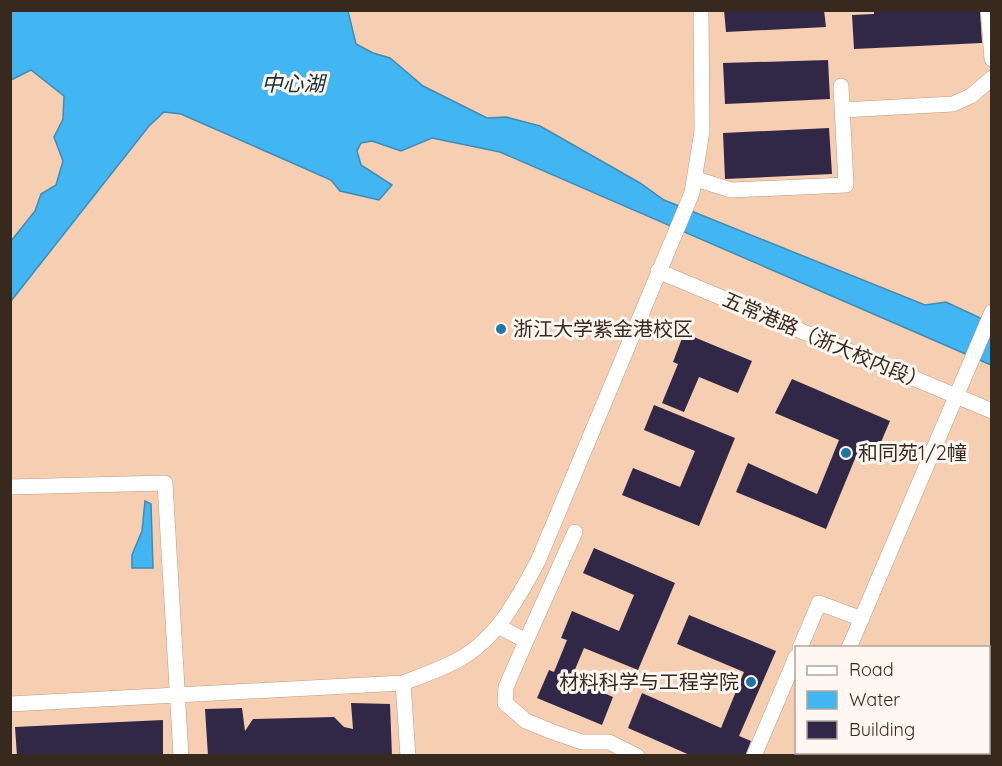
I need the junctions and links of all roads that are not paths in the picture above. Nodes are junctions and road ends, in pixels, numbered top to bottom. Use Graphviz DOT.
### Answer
graph roads {
  1 [pos="700,10"];
  2 [pos="988,10"];
  3 [pos="992,59"];
  4 [pos="992,78"];
  5 [pos="841,86"];
  6 [pos="842,110"];
  7 [pos="694,186"];
  8 [pos="658,271"];
  9 [pos="991,313"];
  10 [pos="957,397"];
  11 [pos="992,411"];
  12 [pos="10,487"];
  13 [pos="575,531"];
  14 [pos="861,620"];
  15 [pos="498,626"];
  16 [pos="526,641"];
  17 [pos="801,646"];
  18 [pos="850,646"];
  19 [pos="795,659"];
  20 [pos="403,683"];
  21 [pos="178,695"];
  22 [pos="10,704"];
  23 [pos="181,756"];
  24 [pos="408,756"];
  25 [pos="637,756"];
  26 [pos="754,756"];
  1 -- 7 [label="street"];
  2 -- 3 [label="street"];
  4 -- 6 [label="street"];
  5 -- 6 [label="street"];
  6 -- 7 [label="street"];
  7 -- 8 [label="street"];
  8 -- 10 [label="street, 五常港路（浙大校内段）"];
  8 -- 15 [label="street"];
  9 -- 10 [label="street"];
  10 -- 11 [label="street, 五常港路（浙大校内段）"];
  10 -- 14 [label="street"];
  12 -- 21 [label="street"];
  13 -- 16 [label="street"];
  14 -- 17 [label="street"];
  14 -- 18 [label="street"];
  15 -- 16 [label="street"];
  15 -- 20 [label="street"];
  16 -- 25 [label="street"];
  19 -- 26 [label="street"];
  20 -- 21 [label="street"];
  20 -- 24 [label="street"];
  21 -- 22 [label="street"];
  21 -- 23 [label="street"];
}
